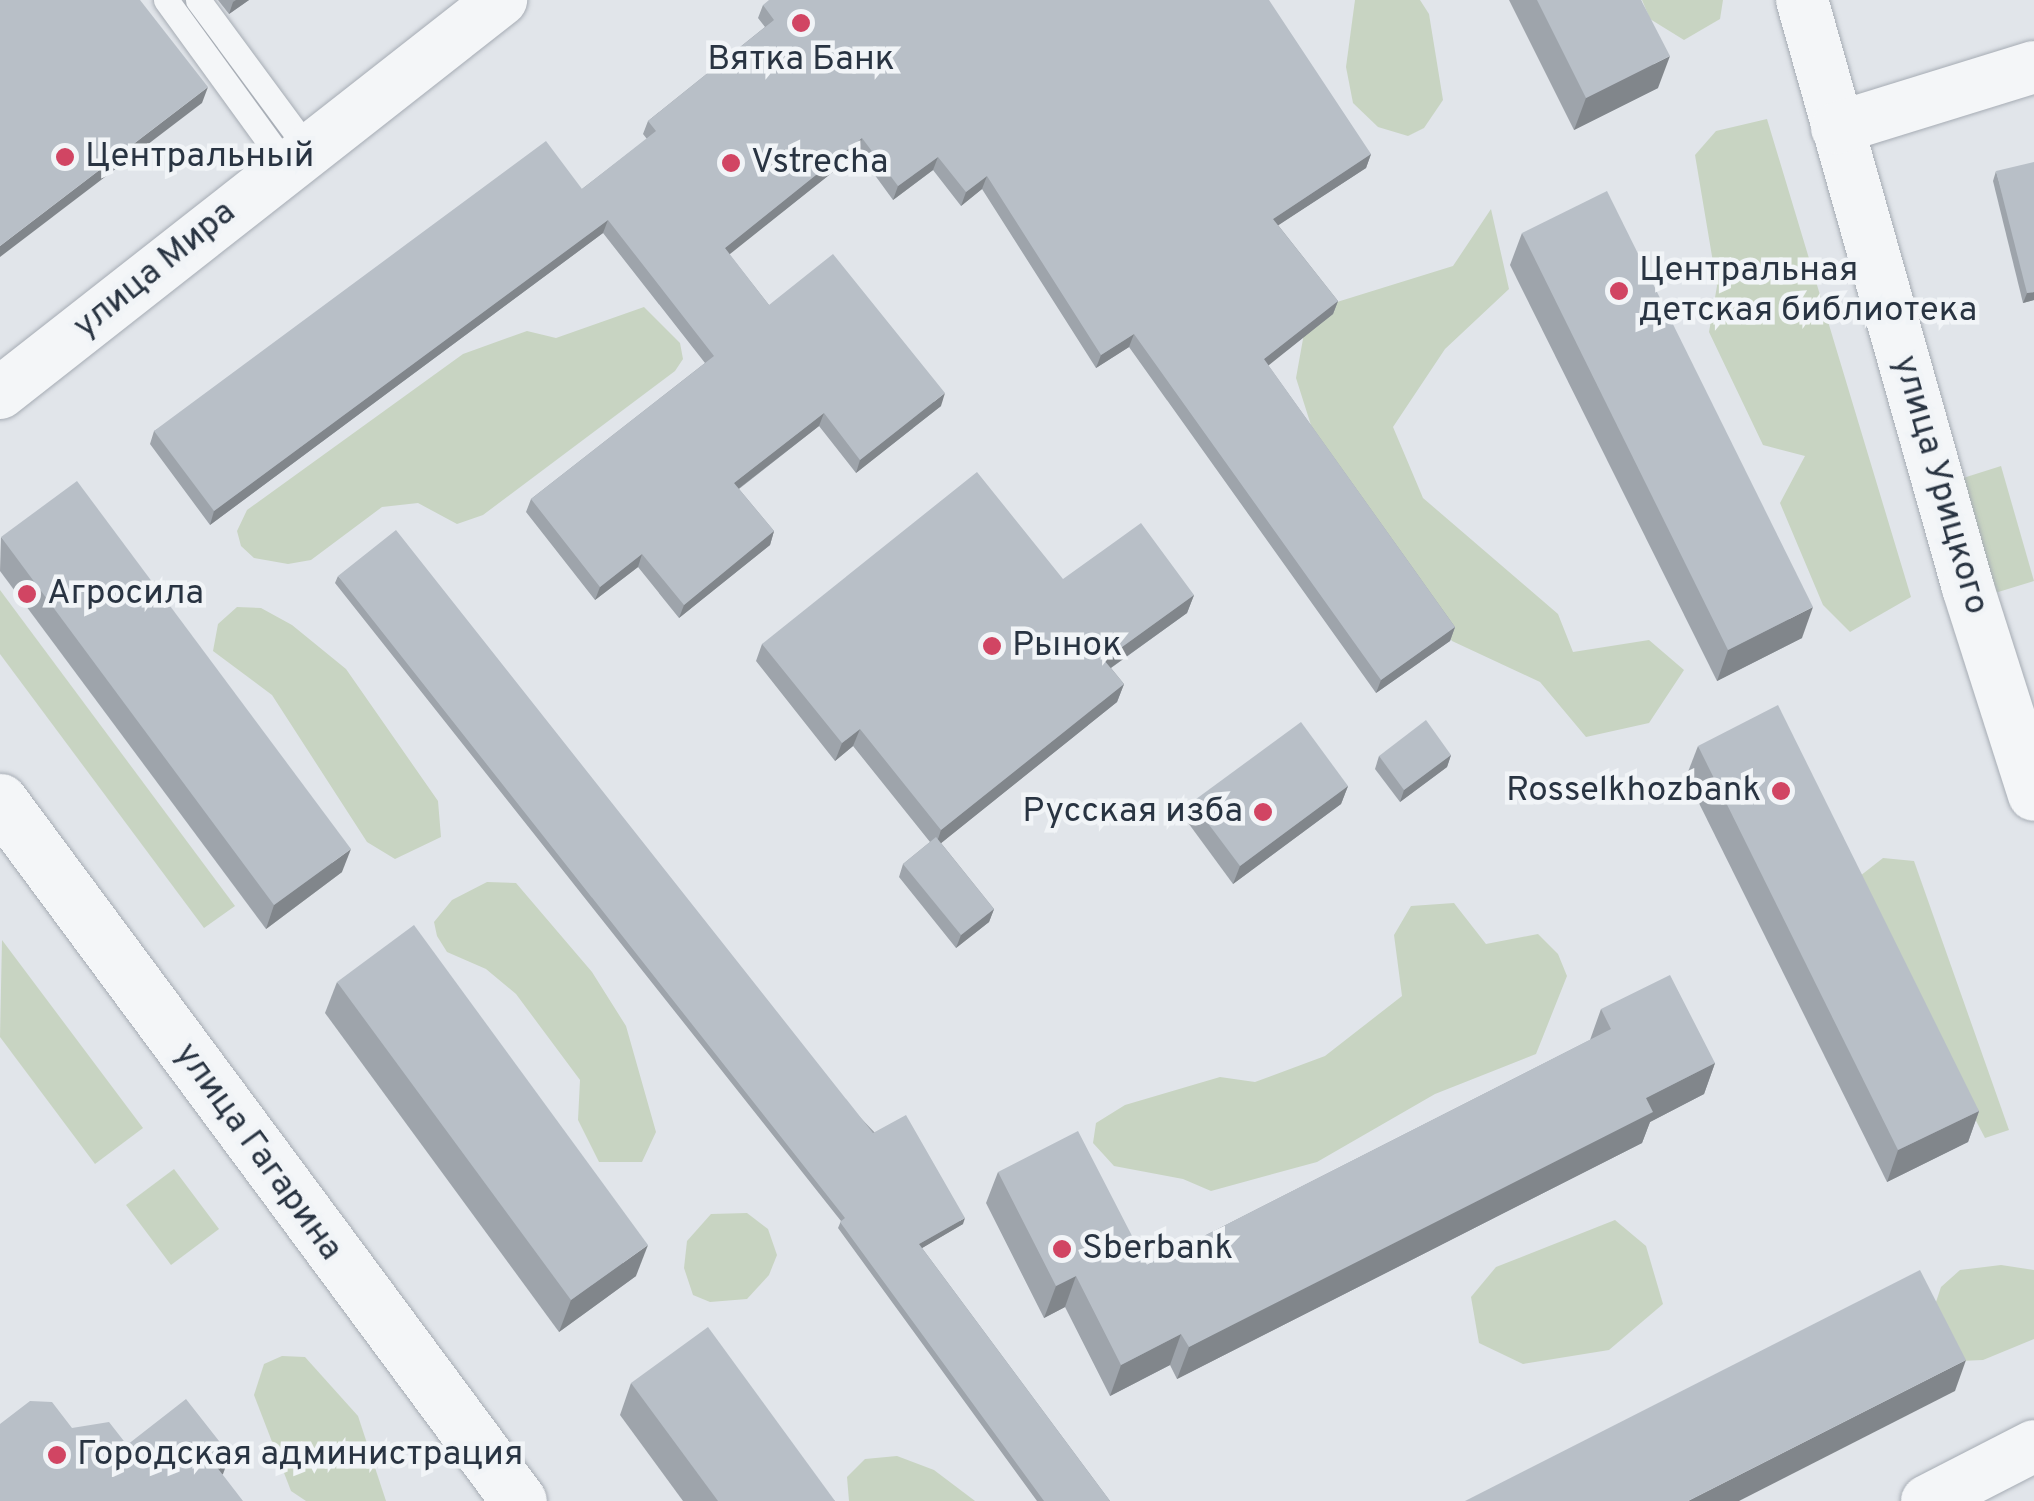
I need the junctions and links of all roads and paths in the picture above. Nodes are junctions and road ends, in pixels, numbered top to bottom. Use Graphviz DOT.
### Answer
graph roads {
  1 [pos="166,0"];
  2 [pos="198,0"];
  3 [pos="501,0"];
  4 [pos="1802,0"];
  5 [pos="2034,67"];
  6 [pos="1837,128"];
  7 [pos="297,156"];
  8 [pos="0,393"];
  9 [pos="2034,795"];
  10 [pos="0,801"];
  11 [pos="2034,1446"];
  12 [pos="519,1501"];
  13 [pos="1927,1501"];
  1 -- 7 [label="lane"];
  2 -- 7 [label="lane"];
  3 -- 7 [label="street, улица Мира"];
  4 -- 6 [label="street, улица Урицкого"];
  5 -- 6 [label="street"];
  6 -- 9 [label="street, улица Урицкого"];
  7 -- 8 [label="street, улица Мира"];
  10 -- 12 [label="street, улица Гагарина"];
  11 -- 13 [label="street"];
}
